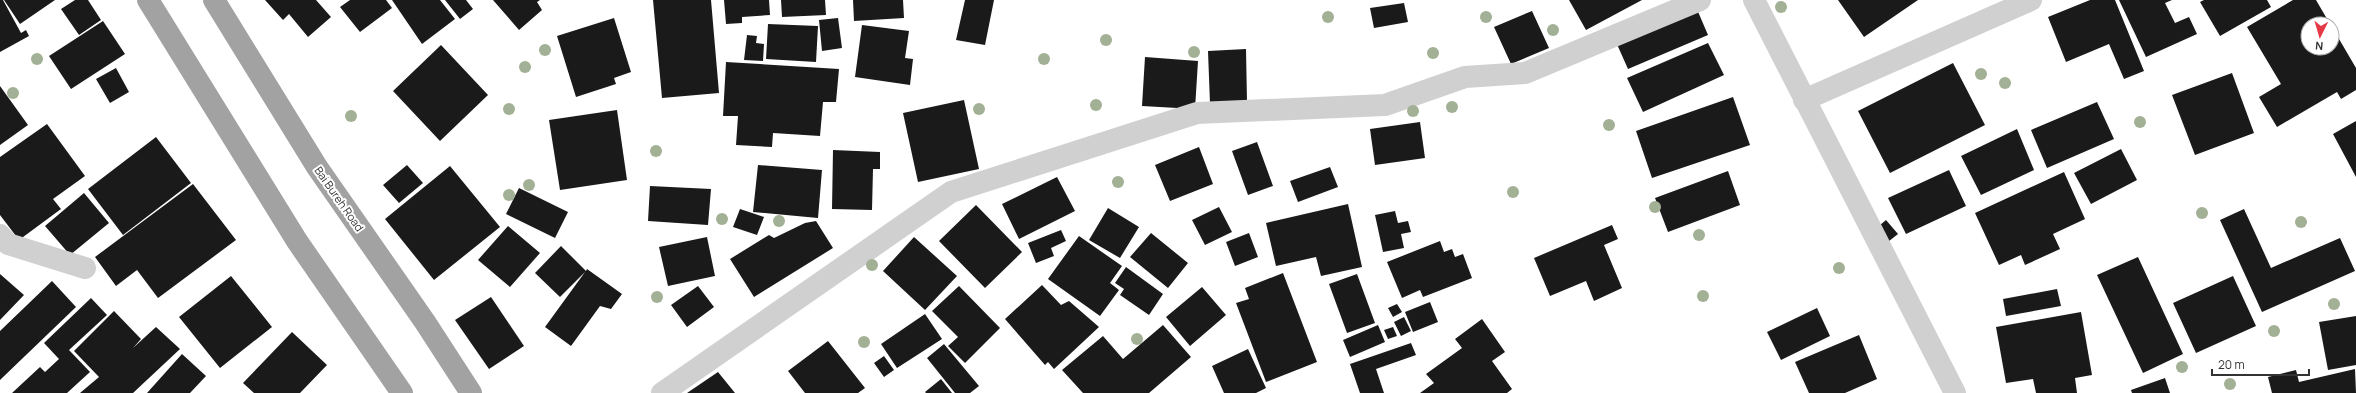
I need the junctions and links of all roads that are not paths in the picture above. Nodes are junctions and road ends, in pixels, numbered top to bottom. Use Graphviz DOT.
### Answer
graph roads {
  1 [pos="148,0"];
  2 [pos="214,0"];
  3 [pos="1700,0"];
  4 [pos="1754,0"];
  5 [pos="2031,0"];
  6 [pos="1804,100"];
  7 [pos="0,235"];
  8 [pos="85,268"];
  9 [pos="402,393"];
  10 [pos="471,393"];
  11 [pos="662,393"];
  12 [pos="1955,393"];
  1 -- 9 [label="highway"];
  2 -- 10 [label="highway, Bai Bureh Road"];
  3 -- 11 [label="street"];
  4 -- 6 [label="street"];
  5 -- 6 [label="street"];
  6 -- 12 [label="street"];
  7 -- 8 [label="street"];
}
